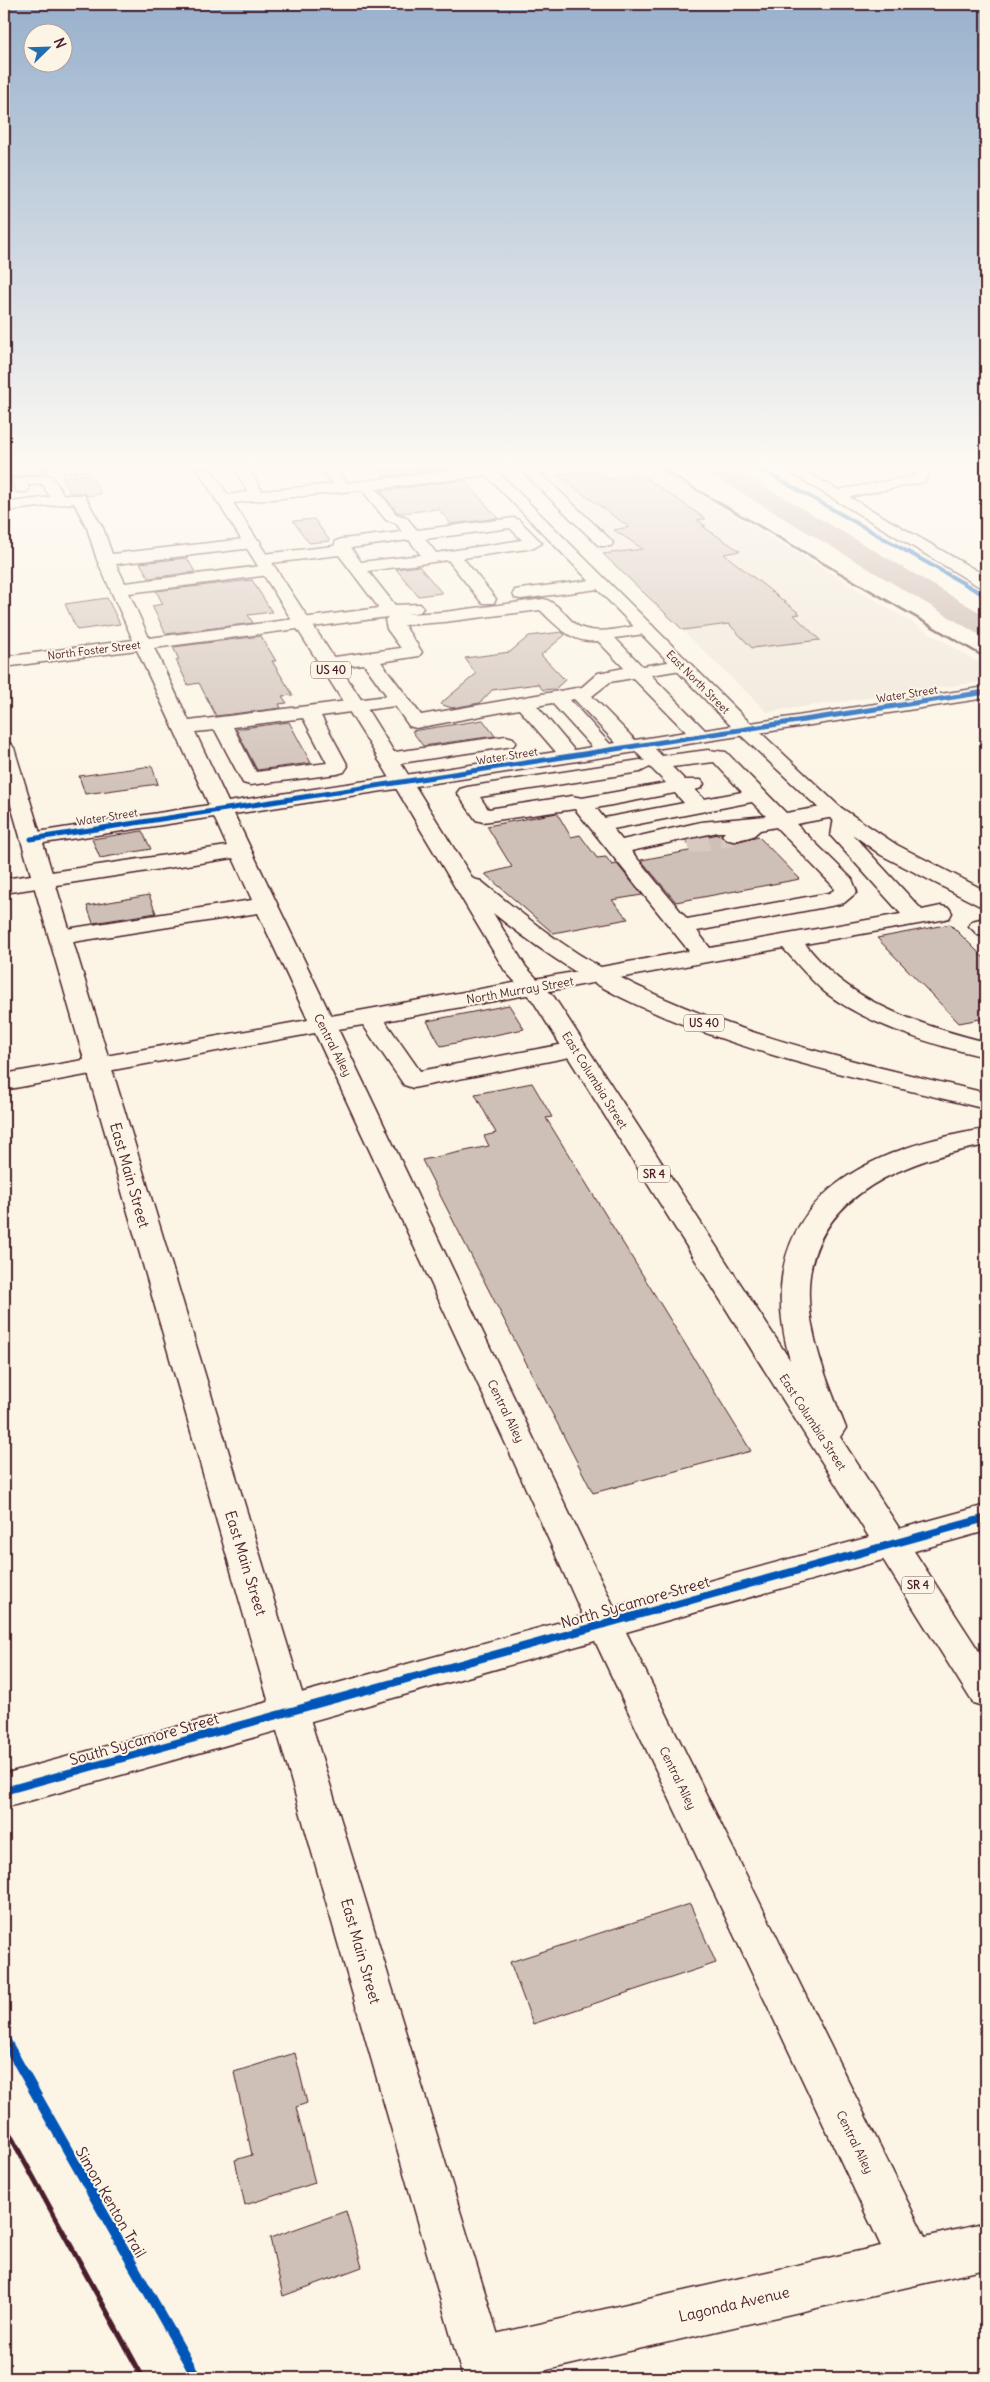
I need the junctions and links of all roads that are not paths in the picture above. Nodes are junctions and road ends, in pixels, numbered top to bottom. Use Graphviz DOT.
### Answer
graph roads {
  1 [pos="115,580"];
  2 [pos="183,580"];
  3 [pos="275,580"];
  4 [pos="366,580"];
  5 [pos="473,580"];
  6 [pos="596,580"];
  7 [pos="600,584"];
  8 [pos="119,589"];
  9 [pos="488,599"];
  10 [pos="390,611"];
  11 [pos="301,623"];
  12 [pos="646,629"];
  13 [pos="602,635"];
  14 [pos="145,644"];
  15 [pos="369,658"];
  16 [pos="4,662"];
  17 [pos="327,663"];
  18 [pos="681,664"];
  19 [pos="635,671"];
  20 [pos="986,692"];
  21 [pos="579,693"];
  22 [pos="557,698"];
  23 [pos="398,700"];
  24 [pos="525,704"];
  25 [pos="354,705"];
  26 [pos="484,710"];
  27 [pos="309,712"];
  28 [pos="221,723"];
  29 [pos="183,728"];
  30 [pos="746,730"];
  31 [pos="701,737"];
  32 [pos="506,742"];
  33 [pos="4,748"];
  34 [pos="606,751"];
  35 [pos="570,757"];
  36 [pos="648,757"];
  37 [pos="388,759"];
  38 [pos="525,764"];
  39 [pos="274,776"];
  40 [pos="739,776"];
  41 [pos="403,782"];
  42 [pos="687,785"];
  43 [pos="757,795"];
  44 [pos="285,800"];
  45 [pos="582,804"];
  46 [pos="699,806"];
  47 [pos="222,810"];
  48 [pos="838,815"];
  49 [pos="781,820"];
  50 [pos="599,825"];
  51 [pos="753,825"];
  52 [pos="733,835"];
  53 [pos="31,839"];
  54 [pos="649,842"];
  55 [pos="688,843"];
  56 [pos="619,847"];
  57 [pos="240,850"];
  58 [pos="456,872"];
  59 [pos="43,879"];
  60 [pos="954,885"];
  61 [pos="4,886"];
  62 [pos="986,896"];
  63 [pos="986,900"];
  64 [pos="265,905"];
  65 [pos="941,913"];
  66 [pos="916,917"];
  67 [pos="683,927"];
  68 [pos="60,937"];
  69 [pos="789,941"];
  70 [pos="705,956"];
  71 [pos="599,976"];
  72 [pos="535,988"];
  73 [pos="370,1017"];
  74 [pos="323,1026"];
  75 [pos="575,1049"];
  76 [pos="986,1050"];
  77 [pos="98,1065"];
  78 [pos="4,1082"];
  79 [pos="986,1101"];
  80 [pos="986,1137"];
  81 [pos="849,1479"];
  82 [pos="986,1518"];
  83 [pos="891,1544"];
  84 [pos="604,1624"];
  85 [pos="986,1692"];
  86 [pos="290,1711"];
  87 [pos="4,1791"];
  88 [pos="986,2246"];
  89 [pos="914,2264"];
  90 [pos="485,2370"];
  1 -- 8 [label="main road, Central Alley"];
  2 -- 8 [label="main road"];
  3 -- 11 [label="main road, East Columbia Street / US 40"];
  4 -- 10 [label="main road"];
  5 -- 9 [label="main road"];
  6 -- 7 [label="main road, East North Street"];
  7 -- 9 [label="main road, North Foster Street"];
  7 -- 12 [label="main road, East North Street"];
  8 -- 14 [label="main road, Central Alley"];
  9 -- 10 [label="main road, North Foster Street"];
  10 -- 11 [label="main road, North Foster Street"];
  11 -- 14 [label="main road, North Foster Street"];
  11 -- 17 [label="main road, East Columbia Street / US 40"];
  12 -- 13 [label="main road"];
  12 -- 18 [label="main road, East North Street"];
  13 -- 15 [label="main road"];
  13 -- 19 [label="main road"];
  14 -- 16 [label="main road, North Foster Street"];
  14 -- 29 [label="main road, Central Alley"];
  15 -- 17 [label="main road"];
  15 -- 23 [label="main road"];
  17 -- 25 [label="main road, East Columbia Street / US 40"];
  18 -- 19 [label="main road"];
  18 -- 30 [label="main road, East North Street"];
  19 -- 21 [label="main road"];
  19 -- 31 [label="main road"];
  20 -- 30 [label="main road, Water Street"];
  21 -- 22 [label="main road"];
  21 -- 36 [label="main road"];
  22 -- 24 [label="main road"];
  22 -- 34 [label="main road"];
  23 -- 25 [label="main road"];
  23 -- 26 [label="main road"];
  24 -- 26 [label="main road"];
  24 -- 35 [label="main road"];
  25 -- 27 [label="main road"];
  25 -- 37 [label="main road, East Columbia Street / US 40"];
  26 -- 32 [label="main road"];
  27 -- 28 [label="main road"];
  27 -- 39 [label="main road"];
  28 -- 29 [label="main road"];
  28 -- 39 [label="main road"];
  29 -- 47 [label="main road, Central Alley"];
  30 -- 31 [label="main road, Water Street"];
  30 -- 48 [label="main road, East North Street"];
  31 -- 36 [label="main road, Water Street"];
  32 -- 37 [label="main road"];
  32 -- 38 [label="main road"];
  33 -- 53 [label="main road, East Main Street"];
  34 -- 35 [label="main road, Water Street"];
  34 -- 36 [label="main road, Water Street"];
  35 -- 38 [label="main road, Water Street"];
  36 -- 40 [label="main road"];
  36 -- 42 [label="main road"];
  36 -- 45 [label="main road"];
  37 -- 41 [label="main road, East Columbia Street / US 40"];
  38 -- 41 [label="main road, Water Street"];
  39 -- 44 [label="main road"];
  40 -- 42 [label="main road"];
  40 -- 43 [label="main road"];
  41 -- 44 [label="main road, Water Street"];
  41 -- 58 [label="main road, East Columbia Street / US 40"];
  42 -- 45 [label="main road"];
  42 -- 46 [label="main road"];
  43 -- 46 [label="main road"];
  43 -- 49 [label="main road"];
  44 -- 47 [label="main road, Water Street"];
  45 -- 50 [label="main road"];
  46 -- 50 [label="main road"];
  47 -- 53 [label="main road, Water Street"];
  47 -- 57 [label="main road, Central Alley"];
  48 -- 49 [label="main road"];
  48 -- 60 [label="main road, East North Street"];
  48 -- 66 [label="main road"];
  49 -- 51 [label="main road"];
  49 -- 67 [label="main road"];
  50 -- 56 [label="main road"];
  51 -- 52 [label="main road"];
  51 -- 54 [label="main road"];
  53 -- 59 [label="main road, East Main Street"];
  54 -- 55 [label="main road"];
  54 -- 56 [label="main road"];
  56 -- 67 [label="main road"];
  57 -- 59 [label="main road"];
  57 -- 64 [label="main road, Central Alley"];
  58 -- 71 [label="main road, US 40"];
  58 -- 72 [label="main road, East Columbia Street / SR 4"];
  59 -- 61 [label="main road"];
  59 -- 68 [label="main road, East Main Street"];
  60 -- 62 [label="main road"];
  60 -- 63 [label="main road"];
  64 -- 68 [label="main road"];
  64 -- 74 [label="main road, Central Alley"];
  65 -- 66 [label="main road, North Murray Street"];
  66 -- 69 [label="main road, North Murray Street"];
  67 -- 70 [label="main road"];
  68 -- 77 [label="main road, East Main Street"];
  69 -- 70 [label="main road, North Murray Street"];
  69 -- 76 [label="main road"];
  70 -- 71 [label="main road, North Murray Street"];
  71 -- 72 [label="main road, North Murray Street"];
  71 -- 79 [label="main road, US 40"];
  72 -- 73 [label="main road, North Murray Street"];
  72 -- 75 [label="main road, East Columbia Street / SR 4"];
  73 -- 74 [label="main road, North Murray Street"];
  73 -- 75 [label="main road"];
  74 -- 77 [label="main road, North Murray Street"];
  74 -- 84 [label="main road, Central Alley"];
  75 -- 81 [label="main road, East Columbia Street / SR 4"];
  77 -- 78 [label="main road, North Murray Street"];
  77 -- 86 [label="main road, East Main Street"];
  80 -- 81 [label="main road"];
  81 -- 83 [label="main road, East Columbia Street / SR 4"];
  82 -- 83 [label="main road, North Sycamore Street"];
  83 -- 84 [label="main road, North Sycamore Street"];
  83 -- 85 [label="main road, East Columbia Street / SR 4"];
  84 -- 86 [label="main road, North Sycamore Street"];
  84 -- 89 [label="main road, Central Alley"];
  86 -- 87 [label="main road, South Sycamore Street"];
  86 -- 90 [label="main road, East Main Street"];
  88 -- 89 [label="main road, Lagonda Avenue"];
  89 -- 90 [label="main road, Lagonda Avenue"];
}
